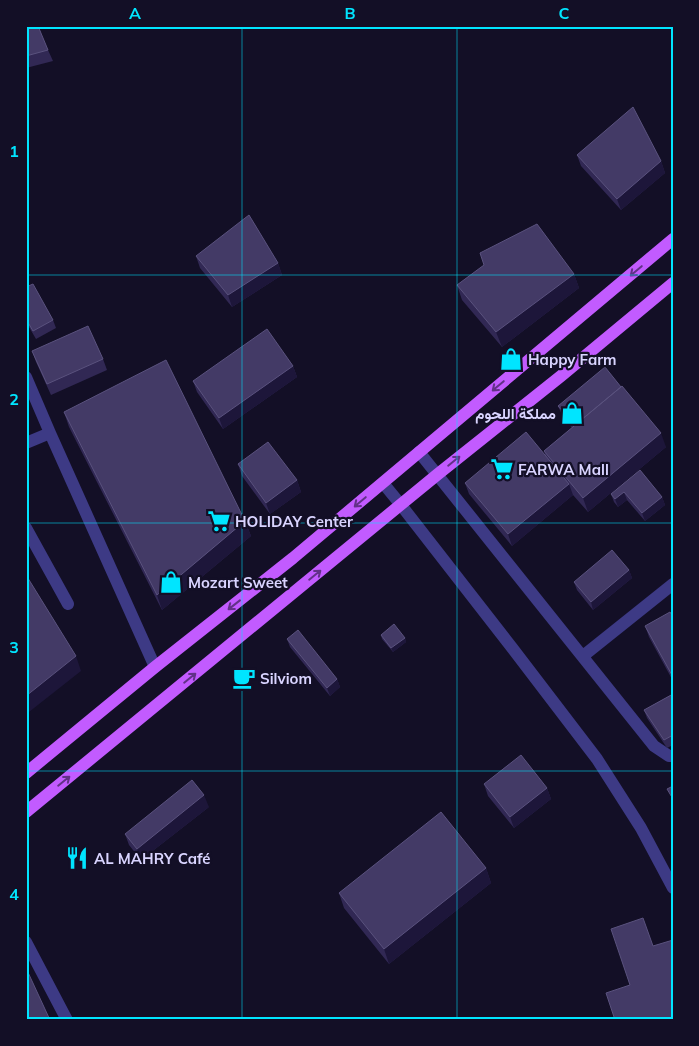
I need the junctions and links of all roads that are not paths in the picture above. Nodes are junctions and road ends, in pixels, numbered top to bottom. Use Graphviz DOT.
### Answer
graph roads {
  1 [pos="673,239"];
  2 [pos="673,283"];
  3 [pos="26,377"];
  4 [pos="50,433"];
  5 [pos="26,443"];
  6 [pos="419,452"];
  7 [pos="438,474"];
  8 [pos="383,483"];
  9 [pos="401,504"];
  10 [pos="26,528"];
  11 [pos="673,584"];
  12 [pos="68,604"];
  13 [pos="583,656"];
  14 [pos="155,666"];
  15 [pos="673,756"];
  16 [pos="26,772"];
  17 [pos="26,812"];
  18 [pos="673,888"];
  19 [pos="26,942"];
  20 [pos="67,1020"];
  1 -- 6 [label="main road, one-way"];
  7 -- 2 [label="main road, one-way"];
  3 -- 4 [label="street"];
  4 -- 5 [label="street"];
  4 -- 14 [label="street"];
  6 -- 7 [label="street"];
  6 -- 8 [label="main road"];
  7 -- 9 [label="main road"];
  7 -- 13 [label="street"];
  8 -- 9 [label="street"];
  8 -- 14 [label="main road, one-way"];
  17 -- 9 [label="main road, one-way"];
  9 -- 18 [label="street"];
  10 -- 12 [label="street"];
  11 -- 13 [label="street"];
  13 -- 15 [label="street"];
  14 -- 16 [label="main road"];
  19 -- 20 [label="street"];
}
